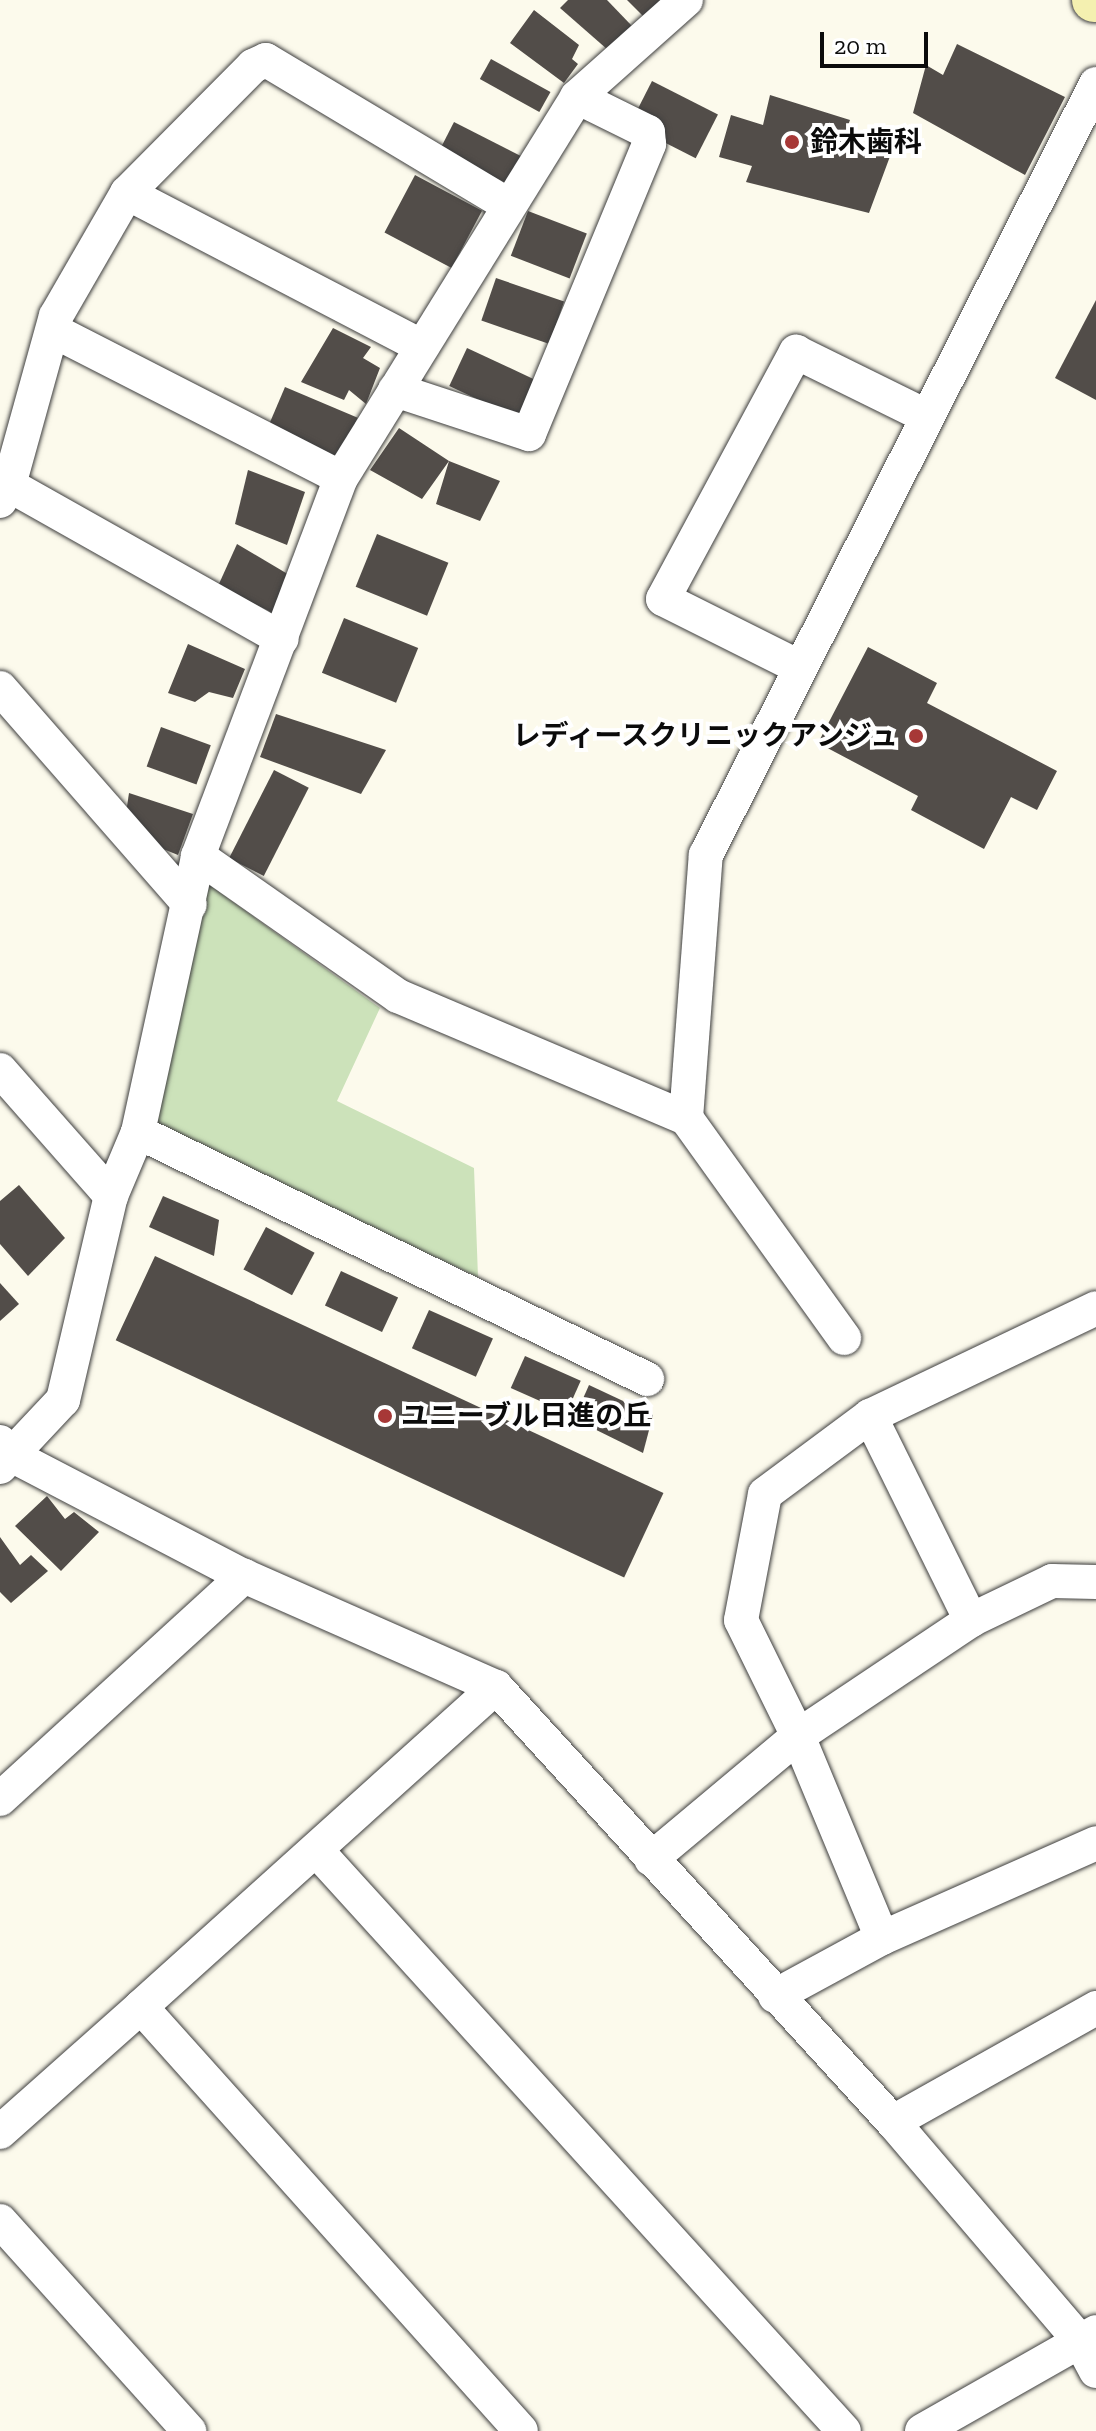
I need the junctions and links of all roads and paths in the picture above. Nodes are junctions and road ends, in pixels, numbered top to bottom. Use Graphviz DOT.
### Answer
graph roads {
  1 [pos="686,0"];
  2 [pos="1096,84"];
  3 [pos="577,97"];
  4 [pos="127,193"];
  5 [pos="508,205"];
  6 [pos="54,331"];
  7 [pos="421,346"];
  8 [pos="395,390"];
  9 [pos="924,415"];
  10 [pos="341,478"];
  11 [pos="5,493"];
  12 [pos="282,639"];
  13 [pos="799,667"];
  14 [pos="0,688"];
  15 [pos="198,856"];
  16 [pos="190,905"];
  17 [pos="0,1070"];
  18 [pos="686,1118"];
  19 [pos="138,1132"];
  20 [pos="111,1196"];
  21 [pos="1096,1308"];
  22 [pos="844,1338"];
  23 [pos="647,1379"];
  24 [pos="870,1416"];
  25 [pos="4,1455"];
  26 [pos="244,1576"];
  27 [pos="1096,1582"];
  28 [pos="971,1620"];
  29 [pos="496,1687"];
  30 [pos="798,1736"];
  31 [pos="0,1799"];
  32 [pos="1096,1843"];
  33 [pos="318,1852"];
  34 [pos="651,1859"];
  35 [pos="882,1938"];
  36 [pos="775,1996"];
  37 [pos="141,2007"];
  38 [pos="1096,2008"];
  39 [pos="893,2122"];
  40 [pos="0,2132"];
  41 [pos="0,2221"];
  42 [pos="1088,2336"];
  43 [pos="1096,2371"];
  44 [pos="189,2431"];
  45 [pos="521,2431"];
  46 [pos="844,2431"];
  47 [pos="922,2431"];
  1 -- 3 [label="street"];
  2 -- 9 [label="street"];
  3 -- 5 [label="street"];
  3 -- 8 [label="street"];
  4 -- 5 [label="street"];
  4 -- 6 [label="street"];
  4 -- 7 [label="street"];
  5 -- 7 [label="street"];
  6 -- 10 [label="street"];
  6 -- 11 [label="street"];
  7 -- 8 [label="street"];
  8 -- 10 [label="street"];
  9 -- 13 [label="street"];
  9 -- 13 [label="street"];
  10 -- 12 [label="street"];
  11 -- 12 [label="street"];
  12 -- 15 [label="street"];
  13 -- 18 [label="street"];
  14 -- 16 [label="street"];
  15 -- 16 [label="street"];
  15 -- 18 [label="street"];
  16 -- 19 [label="street"];
  17 -- 20 [label="street"];
  18 -- 22 [label="street"];
  19 -- 20 [label="street"];
  19 -- 23 [label="street"];
  20 -- 25 [label="street"];
  21 -- 24 [label="street"];
  24 -- 28 [label="street"];
  24 -- 30 [label="street"];
  25 -- 26 [label="street"];
  26 -- 29 [label="street"];
  26 -- 31 [label="street"];
  27 -- 28 [label="street"];
  28 -- 30 [label="street"];
  29 -- 33 [label="street"];
  29 -- 34 [label="street"];
  30 -- 34 [label="street"];
  30 -- 35 [label="street"];
  32 -- 35 [label="street"];
  33 -- 37 [label="street"];
  33 -- 46 [label="street"];
  34 -- 36 [label="street"];
  35 -- 36 [label="street"];
  36 -- 39 [label="street"];
  37 -- 40 [label="street"];
  37 -- 45 [label="street"];
  38 -- 39 [label="street"];
  39 -- 42 [label="street"];
  41 -- 44 [label="street"];
  42 -- 43 [label="street"];
  42 -- 47 [label="street"];
}
